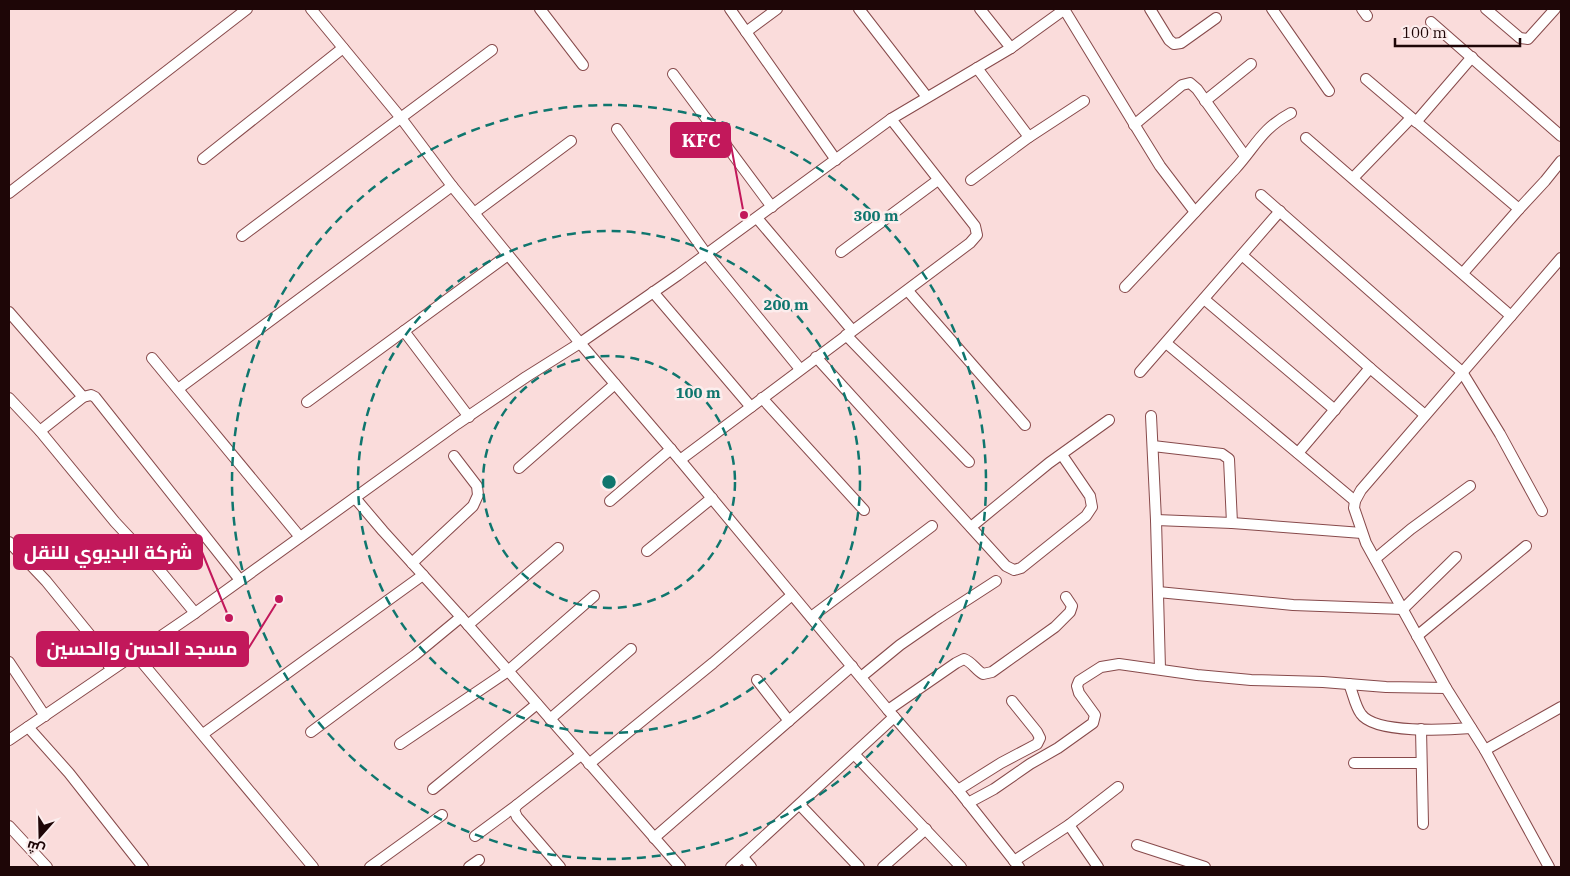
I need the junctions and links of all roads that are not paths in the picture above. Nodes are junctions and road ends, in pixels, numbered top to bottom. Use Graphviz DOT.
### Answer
graph roads {
  1 [pos="247,9"];
  2 [pos="311,9"];
  3 [pos="540,9"];
  4 [pos="730,9"];
  5 [pos="776,9"];
  6 [pos="859,9"];
  7 [pos="980,9"];
  8 [pos="1065,9"];
  9 [pos="1150,9"];
  10 [pos="1272,9"];
  11 [pos="1486,9"];
  12 [pos="1555,9"];
  13 [pos="1216,18"];
  14 [pos="1431,22"];
  15 [pos="746,32"];
  16 [pos="343,48"];
  17 [pos="1011,48"];
  18 [pos="492,50"];
  19 [pos="1472,58"];
  20 [pos="1251,64"];
  21 [pos="583,65"];
  22 [pos="977,68"];
  23 [pos="674,74"];
  24 [pos="1366,79"];
  25 [pos="1329,91"];
  26 [pos="927,98"];
  27 [pos="1084,101"];
  28 [pos="1205,101"];
  29 [pos="1290,113"];
  30 [pos="401,118"];
  31 [pos="891,119"];
  32 [pos="1413,120"];
  33 [pos="1134,126"];
  34 [pos="617,129"];
  35 [pos="1561,136"];
  36 [pos="1029,137"];
  37 [pos="1306,138"];
  38 [pos="570,141"];
  39 [pos="1244,156"];
  40 [pos="203,159"];
  41 [pos="836,160"];
  42 [pos="1561,161"];
  43 [pos="1353,178"];
  44 [pos="938,180"];
  45 [pos="971,180"];
  46 [pos="452,186"];
  47 [pos="9,193"];
  48 [pos="1261,195"];
  49 [pos="772,207"];
  50 [pos="1519,209"];
  51 [pos="1280,211"];
  52 [pos="1195,212"];
  53 [pos="474,213"];
  54 [pos="757,218"];
  55 [pos="242,236"];
  56 [pos="841,252"];
  57 [pos="508,255"];
  58 [pos="707,255"];
  59 [pos="1242,255"];
  60 [pos="1561,258"];
  61 [pos="1463,273"];
  62 [pos="1125,287"];
  63 [pos="908,291"];
  64 [pos="653,292"];
  65 [pos="1204,299"];
  66 [pos="9,312"];
  67 [pos="1512,316"];
  68 [pos="404,331"];
  69 [pos="849,332"];
  70 [pos="1166,342"];
  71 [pos="580,343"];
  72 [pos="816,357"];
  73 [pos="152,358"];
  74 [pos="1370,368"];
  75 [pos="800,369"];
  76 [pos="1140,372"];
  77 [pos="1462,372"];
  78 [pos="615,384"];
  79 [pos="178,389"];
  80 [pos="83,397"];
  81 [pos="9,398"];
  82 [pos="762,398"];
  83 [pos="307,402"];
  84 [pos="751,406"];
  85 [pos="1335,410"];
  86 [pos="1426,415"];
  87 [pos="1152,416"];
  88 [pos="469,417"];
  89 [pos="1109,420"];
  90 [pos="1025,425"];
  91 [pos="40,431"];
  92 [pos="1153,446"];
  93 [pos="671,449"];
  94 [pos="1298,453"];
  95 [pos="1062,455"];
  96 [pos="454,456"];
  97 [pos="680,460"];
  98 [pos="969,462"];
  99 [pos="519,468"];
  100 [pos="1470,486"];
  101 [pos="355,498"];
  102 [pos="712,498"];
  103 [pos="610,501"];
  104 [pos="1355,501"];
  105 [pos="864,510"];
  106 [pos="1542,511"];
  107 [pos="1156,520"];
  108 [pos="1232,523"];
  109 [pos="932,526"];
  110 [pos="971,527"];
  111 [pos="1362,532"];
  112 [pos="300,537"];
  113 [pos="9,542"];
  114 [pos="1526,546"];
  115 [pos="558,548"];
  116 [pos="647,551"];
  117 [pos="1456,557"];
  118 [pos="1375,559"];
  119 [pos="412,563"];
  120 [pos="423,575"];
  121 [pos="240,580"];
  122 [pos="996,581"];
  123 [pos="1158,592"];
  124 [pos="792,595"];
  125 [pos="594,596"];
  126 [pos="1066,597"];
  127 [pos="1403,609"];
  128 [pos="195,613"];
  129 [pos="811,618"];
  130 [pos="465,621"];
  131 [pos="1417,636"];
  132 [pos="631,649"];
  133 [pos="135,654"];
  134 [pos="9,662"];
  135 [pos="852,666"];
  136 [pos="111,669"];
  137 [pos="1160,670"];
  138 [pos="508,671"];
  139 [pos="861,678"];
  140 [pos="757,680"];
  141 [pos="1349,684"];
  142 [pos="1446,688"];
  143 [pos="1012,701"];
  144 [pos="537,704"];
  145 [pos="1561,706"];
  146 [pos="891,714"];
  147 [pos="45,716"];
  148 [pos="550,719"];
  149 [pos="789,720"];
  150 [pos="28,727"];
  151 [pos="1471,728"];
  152 [pos="1421,729"];
  153 [pos="311,732"];
  154 [pos="203,734"];
  155 [pos="9,740"];
  156 [pos="400,744"];
  157 [pos="1484,750"];
  158 [pos="581,754"];
  159 [pos="855,755"];
  160 [pos="1354,763"];
  161 [pos="1421,763"];
  162 [pos="590,764"];
  163 [pos="1118,787"];
  164 [pos="433,789"];
  165 [pos="958,790"];
  166 [pos="968,803"];
  167 [pos="517,805"];
  168 [pos="800,805"];
  169 [pos="442,815"];
  170 [pos="1422,824"];
  171 [pos="1069,825"];
  172 [pos="9,826"];
  173 [pos="926,829"];
  174 [pos="475,836"];
  175 [pos="654,838"];
  176 [pos="1137,845"];
  177 [pos="743,857"];
  178 [pos="479,860"];
  179 [pos="1016,864"];
  180 [pos="47,867"];
  181 [pos="142,867"];
  182 [pos="313,867"];
  183 [pos="370,867"];
  184 [pos="469,867"];
  185 [pos="560,867"];
  186 [pos="680,867"];
  187 [pos="731,867"];
  188 [pos="751,867"];
  189 [pos="859,867"];
  190 [pos="883,867"];
  191 [pos="961,867"];
  192 [pos="1098,867"];
  193 [pos="1202,867"];
  194 [pos="1549,867"];
  1 -- 47 [label="street"];
  2 -- 16 [label="street"];
  3 -- 21 [label="street"];
  4 -- 15 [label="street"];
  5 -- 15 [label="street"];
  6 -- 26 [label="street"];
  7 -- 17 [label="street"];
  8 -- 17 [label="street"];
  8 -- 33 [label="street"];
  9 -- 13 [label="street"];
  10 -- 25 [label="street"];
  11 -- 12 [label="street"];
  14 -- 19 [label="street"];
  15 -- 41 [label="street"];
  16 -- 30 [label="street"];
  16 -- 40 [label="street"];
  17 -- 22 [label="street"];
  18 -- 30 [label="street"];
  19 -- 32 [label="street"];
  19 -- 35 [label="street"];
  20 -- 28 [label="street"];
  22 -- 26 [label="street"];
  22 -- 36 [label="street"];
  23 -- 49 [label="street"];
  24 -- 32 [label="street"];
  26 -- 31 [label="street"];
  27 -- 36 [label="street"];
  28 -- 33 [label="street"];
  28 -- 39 [label="street"];
  29 -- 39 [label="street"];
  30 -- 46 [label="street"];
  30 -- 55 [label="street"];
  31 -- 41 [label="street"];
  31 -- 44 [label="street"];
  32 -- 43 [label="street"];
  32 -- 50 [label="street"];
  33 -- 52 [label="street"];
  34 -- 58 [label="street"];
  36 -- 45 [label="street"];
  37 -- 43 [label="street"];
  38 -- 53 [label="street"];
  39 -- 52 [label="street"];
  41 -- 49 [label="street"];
  42 -- 50 [label="street"];
  43 -- 61 [label="street"];
  44 -- 56 [label="street"];
  44 -- 63 [label="street"];
  46 -- 53 [label="street"];
  46 -- 79 [label="street"];
  48 -- 51 [label="street"];
  49 -- 54 [label="street"];
  50 -- 61 [label="street"];
  51 -- 59 [label="street"];
  51 -- 77 [label="street"];
  52 -- 62 [label="street"];
  53 -- 57 [label="street"];
  54 -- 58 [label="street"];
  54 -- 69 [label="street"];
  57 -- 68 [label="street"];
  57 -- 71 [label="street"];
  58 -- 64 [label="street"];
  58 -- 75 [label="street"];
  59 -- 65 [label="street"];
  59 -- 74 [label="street"];
  60 -- 67 [label="street"];
  61 -- 67 [label="street"];
  63 -- 69 [label="street"];
  63 -- 90 [label="street"];
  64 -- 71 [label="street"];
  64 -- 84 [label="street"];
  65 -- 70 [label="street"];
  65 -- 85 [label="street"];
  66 -- 80 [label="street"];
  67 -- 77 [label="street"];
  68 -- 83 [label="street"];
  68 -- 88 [label="street"];
  69 -- 72 [label="street"];
  69 -- 98 [label="street"];
  70 -- 76 [label="street"];
  70 -- 94 [label="street"];
  71 -- 78 [label="street"];
  71 -- 88 [label="street"];
  72 -- 75 [label="street"];
  72 -- 110 [label="street"];
  73 -- 79 [label="street"];
  74 -- 85 [label="street"];
  74 -- 86 [label="street"];
  75 -- 82 [label="street"];
  77 -- 86 [label="street"];
  77 -- 106 [label="street"];
  78 -- 93 [label="street"];
  78 -- 99 [label="street"];
  79 -- 112 [label="street"];
  80 -- 91 [label="street"];
  80 -- 121 [label="street"];
  81 -- 91 [label="street"];
  82 -- 84 [label="street"];
  82 -- 105 [label="street"];
  84 -- 97 [label="street"];
  85 -- 94 [label="street"];
  86 -- 104 [label="street"];
  87 -- 92 [label="street"];
  88 -- 101 [label="street"];
  89 -- 95 [label="street"];
  91 -- 128 [label="street"];
  92 -- 107 [label="street"];
  92 -- 108 [label="street"];
  93 -- 97 [label="street"];
  93 -- 103 [label="street"];
  94 -- 104 [label="street"];
  95 -- 110 [label="street"];
  95 -- 110 [label="street"];
  96 -- 119 [label="street"];
  97 -- 102 [label="street"];
  100 -- 118 [label="street"];
  101 -- 112 [label="street"];
  101 -- 119 [label="street"];
  102 -- 116 [label="street"];
  102 -- 124 [label="street"];
  104 -- 111 [label="street"];
  107 -- 108 [label="street"];
  107 -- 123 [label="street"];
  108 -- 111 [label="street"];
  109 -- 129 [label="street"];
  111 -- 118 [label="street"];
  112 -- 121 [label="street"];
  113 -- 136 [label="street"];
  114 -- 131 [label="street"];
  115 -- 130 [label="street"];
  117 -- 127 [label="street"];
  118 -- 127 [label="street"];
  119 -- 120 [label="street"];
  120 -- 130 [label="street"];
  120 -- 154 [label="street"];
  121 -- 128 [label="street"];
  122 -- 139 [label="street"];
  123 -- 127 [label="street"];
  123 -- 137 [label="street"];
  124 -- 129 [label="street"];
  124 -- 162 [label="street"];
  125 -- 138 [label="street"];
  126 -- 146 [label="street"];
  127 -- 131 [label="street"];
  128 -- 133 [label="street"];
  129 -- 135 [label="street"];
  130 -- 138 [label="street"];
  130 -- 153 [label="street"];
  131 -- 142 [label="street"];
  132 -- 148 [label="street"];
  133 -- 136 [label="street"];
  133 -- 154 [label="street"];
  134 -- 147 [label="street"];
  135 -- 139 [label="street"];
  135 -- 149 [label="street"];
  136 -- 147 [label="street"];
  137 -- 141 [label="street"];
  137 -- 166 [label="street"];
  138 -- 144 [label="street"];
  138 -- 156 [label="street"];
  139 -- 146 [label="street"];
  140 -- 149 [label="street"];
  141 -- 142 [label="street"];
  141 -- 152 [label="street"];
  142 -- 151 [label="street"];
  143 -- 165 [label="street"];
  144 -- 148 [label="street"];
  144 -- 164 [label="street"];
  145 -- 157 [label="street"];
  146 -- 159 [label="street"];
  146 -- 165 [label="street"];
  147 -- 150 [label="street"];
  148 -- 158 [label="street"];
  149 -- 175 [label="street"];
  150 -- 155 [label="street"];
  150 -- 181 [label="street"];
  151 -- 152 [label="street"];
  151 -- 157 [label="street"];
  152 -- 161 [label="street"];
  154 -- 182 [label="street"];
  157 -- 194 [label="street"];
  158 -- 162 [label="street"];
  158 -- 167 [label="street"];
  159 -- 168 [label="street"];
  159 -- 173 [label="street"];
  160 -- 161 [label="street"];
  161 -- 170 [label="street"];
  162 -- 175 [label="street"];
  163 -- 171 [label="street"];
  165 -- 166 [label="street"];
  166 -- 179 [label="street"];
  167 -- 174 [label="street"];
  167 -- 185 [label="street"];
  168 -- 177 [label="street"];
  168 -- 189 [label="street"];
  169 -- 183 [label="street"];
  171 -- 179 [label="street"];
  171 -- 192 [label="street"];
  172 -- 180 [label="street"];
  173 -- 190 [label="street"];
  173 -- 191 [label="street"];
  175 -- 186 [label="street"];
  176 -- 193 [label="street"];
  177 -- 187 [label="street"];
  177 -- 188 [label="street"];
  178 -- 184 [label="street"];
}
